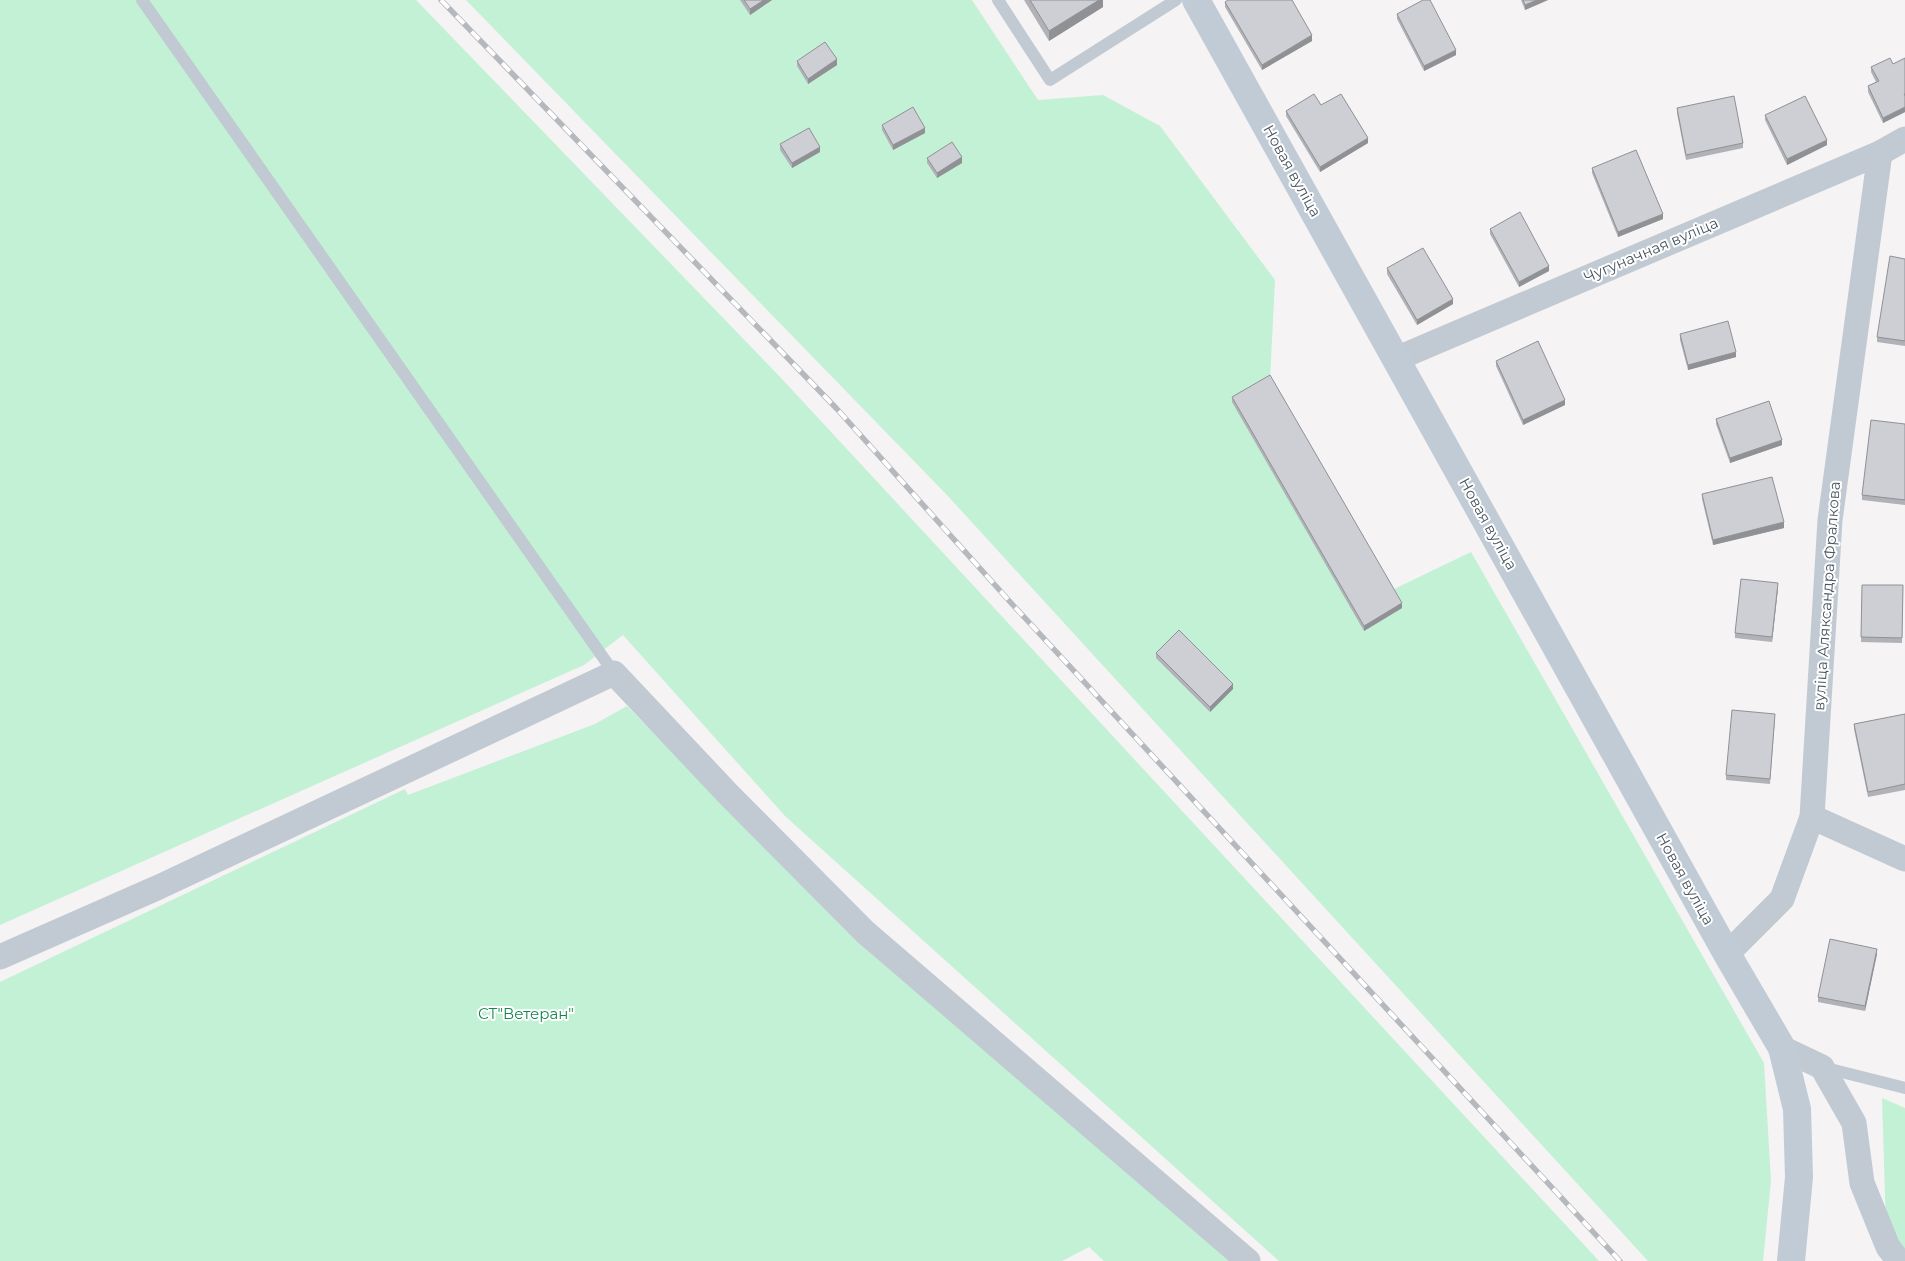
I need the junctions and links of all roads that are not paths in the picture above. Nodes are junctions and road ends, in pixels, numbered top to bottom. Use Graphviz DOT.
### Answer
graph roads {
  1 [pos="142,0"];
  2 [pos="998,0"];
  3 [pos="1176,0"];
  4 [pos="1196,0"];
  5 [pos="1905,140"];
  6 [pos="1880,153"];
  7 [pos="1396,359"];
  8 [pos="614,674"];
  9 [pos="1812,817"];
  10 [pos="1905,859"];
  11 [pos="1727,954"];
  12 [pos="0,957"];
  13 [pos="1782,1048"];
  14 [pos="1822,1068"];
  15 [pos="1905,1088"];
  16 [pos="1248,1261"];
  17 [pos="1791,1261"];
  18 [pos="1899,1261"];
  1 -- 8 [label="lane"];
  2 -- 3 [label="lane"];
  4 -- 7 [label="street, Новая вуліца"];
  5 -- 6 [label="street, Чугуначная вуліца"];
  6 -- 7 [label="street, Чугуначная вуліца"];
  6 -- 9 [label="street, вуліца Аляксандра Фралкова"];
  7 -- 11 [label="street, Новая вуліца"];
  8 -- 12 [label="street"];
  8 -- 16 [label="street"];
  9 -- 10 [label="street"];
  9 -- 11 [label="street, вуліца Аляксандра Фралкова"];
  11 -- 13 [label="street, Новая вуліца"];
  13 -- 14 [label="street"];
  13 -- 17 [label="street, Новая вуліца"];
  14 -- 15 [label="lane"];
  14 -- 18 [label="street"];
}
